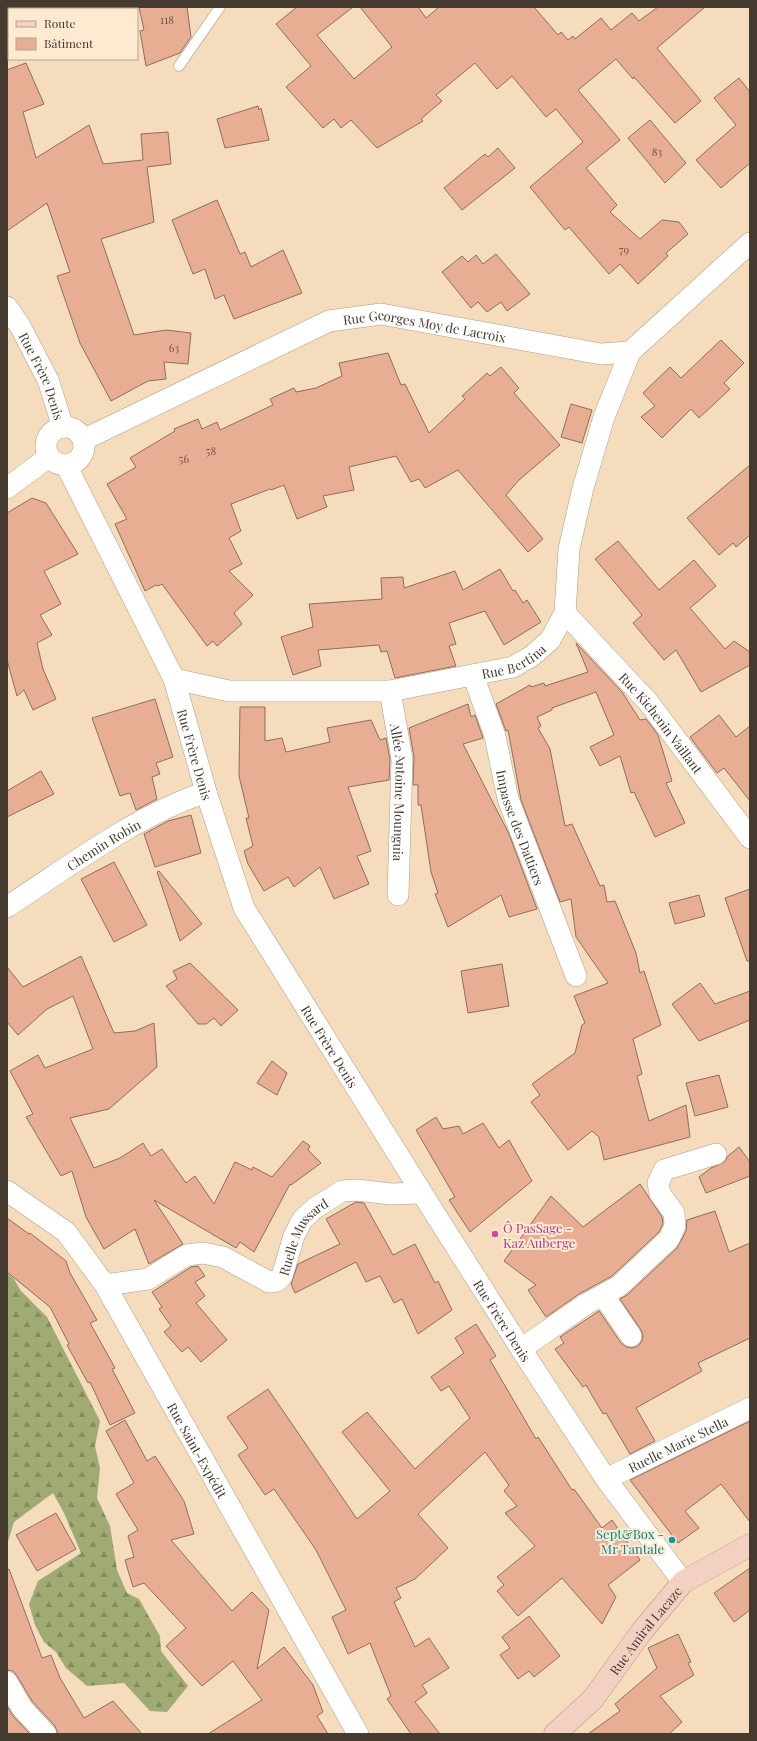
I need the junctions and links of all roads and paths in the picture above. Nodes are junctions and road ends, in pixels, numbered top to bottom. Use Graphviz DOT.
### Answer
graph roads {
  1 [pos="220,7"];
  2 [pos="179,66"];
  3 [pos="750,243"];
  4 [pos="7,307"];
  5 [pos="630,352"];
  6 [pos="63,427"];
  7 [pos="83,440"];
  8 [pos="57,461"];
  9 [pos="7,488"];
  10 [pos="565,613"];
  11 [pos="473,675"];
  12 [pos="174,679"];
  13 [pos="390,691"];
  14 [pos="206,792"];
  15 [pos="750,838"];
  16 [pos="398,895"];
  17 [pos="7,907"];
  18 [pos="576,976"];
  19 [pos="716,1154"];
  20 [pos="7,1191"];
  21 [pos="421,1193"];
  22 [pos="105,1285"];
  23 [pos="603,1295"];
  24 [pos="631,1336"];
  25 [pos="522,1349"];
  26 [pos="750,1408"];
  27 [pos="606,1479"];
  28 [pos="750,1545"];
  29 [pos="683,1582"];
  30 [pos="7,1682"];
  31 [pos="46,1734"];
  32 [pos="358,1734"];
  33 [pos="555,1734"];
  1 -- 2 [label="lane"];
  3 -- 5 [label="street"];
  4 -- 6 [label="street, Rue Frère Denis"];
  5 -- 7 [label="street, Rue Georges Moy de Lacroix"];
  5 -- 10 [label="street, Rue Bertina"];
  6 -- 7 [label="street"];
  6 -- 8 [label="street"];
  7 -- 8 [label="street"];
  8 -- 9 [label="street"];
  8 -- 12 [label="street, Rue Frère Denis"];
  10 -- 11 [label="street, Rue Bertina"];
  10 -- 15 [label="street, Rue Kichenin Vaillant"];
  11 -- 13 [label="street, Rue Bertina"];
  11 -- 18 [label="street, Impasse des Dattiers"];
  12 -- 13 [label="street, Rue Bertina"];
  12 -- 14 [label="street, Rue Frère Denis"];
  13 -- 16 [label="street, Allée Antoine Mounguia"];
  14 -- 17 [label="street, Chemin Robin"];
  14 -- 21 [label="street, Rue Frère Denis"];
  19 -- 23 [label="street"];
  20 -- 22 [label="street, Rue Saint-Expédit"];
  21 -- 22 [label="street, Ruelle Mussard"];
  21 -- 25 [label="street, Rue Frère Denis"];
  22 -- 32 [label="street, Rue Saint-Expédit"];
  23 -- 24 [label="street"];
  23 -- 25 [label="street"];
  25 -- 27 [label="street, Rue Frère Denis"];
  26 -- 27 [label="street, Ruelle Marie Stella"];
  27 -- 29 [label="street, Rue Frère Denis"];
  28 -- 29 [label="street, Rue Amiral Lacaze"];
  29 -- 33 [label="street, Rue Amiral Lacaze"];
  30 -- 31 [label="street"];
}
